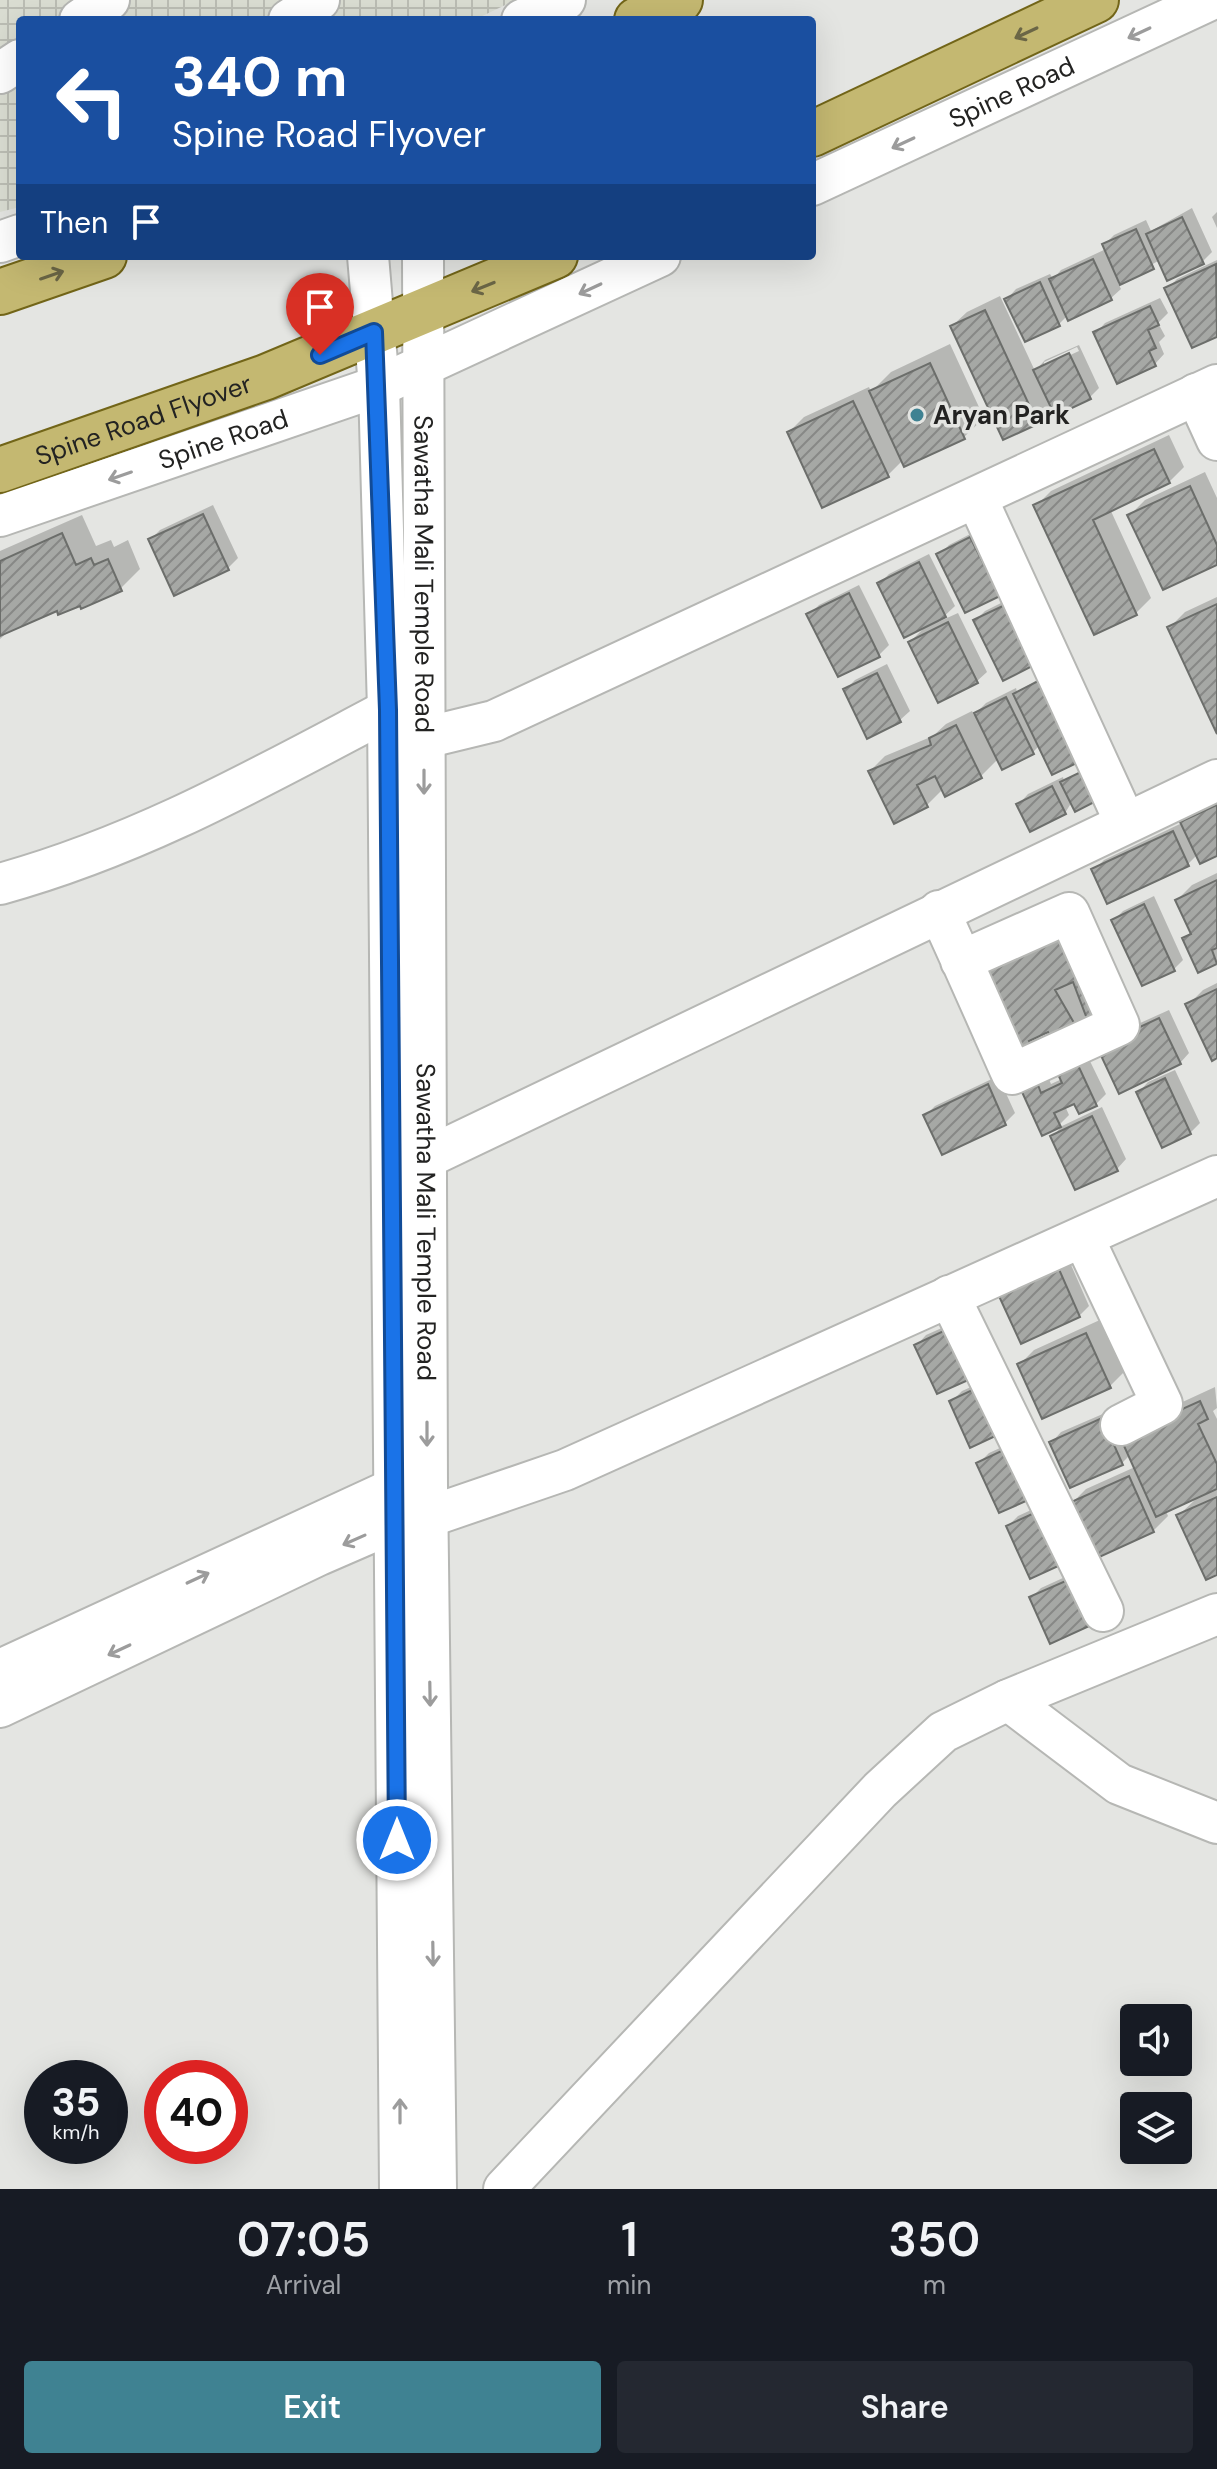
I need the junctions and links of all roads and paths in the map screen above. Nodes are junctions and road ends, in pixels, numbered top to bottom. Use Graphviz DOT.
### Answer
graph roads {
  1 [pos="109,0"];
  2 [pos="319,0"];
  3 [pos="565,0"];
  4 [pos="680,0"];
  5 [pos="1096,0"];
  6 [pos="1210,0"];
  7 [pos="86,16"];
  8 [pos="295,16"];
  9 [pos="531,16"];
  10 [pos="646,16"];
  11 [pos="816,132"];
  12 [pos="816,183"];
  13 [pos="92,260"];
  14 [pos="368,260"];
  15 [pos="423,260"];
  16 [pos="545,260"];
  17 [pos="652,260"];
  18 [pos="0,292"];
  19 [pos="424,311"];
  20 [pos="374,332"];
  21 [pos="425,367"];
  22 [pos="379,386"];
  23 [pos="1207,389"];
  24 [pos="1217,440"];
  25 [pos="0,470"];
  26 [pos="977,499"];
  27 [pos="0,516"];
  28 [pos="388,710"];
  29 [pos="424,738"];
  30 [pos="1217,780"];
  31 [pos="1125,822"];
  32 [pos="0,884"];
  33 [pos="939,911"];
  34 [pos="961,961"];
  35 [pos="426,1158"];
  36 [pos="1217,1176"];
  37 [pos="1094,1232"];
  38 [pos="949,1296"];
  39 [pos="1141,1306"];
  40 [pos="1121,1425"];
  41 [pos="411,1503"];
  42 [pos="1103,1611"];
  43 [pos="1217,1614"];
  44 [pos="0,1670"];
  45 [pos="1008,1700"];
  46 [pos="0,1707"];
  47 [pos="1217,1823"];
  48 [pos="400,2189"];
  49 [pos="436,2189"];
  50 [pos="504,2189"];
  1 -- 7 [label="street"];
  2 -- 8 [label="street"];
  3 -- 9 [label="street"];
  4 -- 10 [label="main road"];
  5 -- 11 [label="main road, Spine Road, one-way"];
  6 -- 12 [label="street, Spine Road, one-way"];
  18 -- 13 [label="main road, one-way"];
  14 -- 20 [label="street, Sawatha Mali Temple Road"];
  15 -- 19 [label="street, Sawatha Mali Temple Road"];
  16 -- 19 [label="main road, one-way"];
  17 -- 21 [label="street, Spine Road, one-way"];
  19 -- 20 [label="main road"];
  19 -- 21 [label="street, Sawatha Mali Temple Road"];
  20 -- 22 [label="street, Sawatha Mali Temple Road"];
  20 -- 25 [label="main road, Spine Road Flyover"];
  21 -- 22 [label="street, Spine Road"];
  21 -- 29 [label="street, Sawatha Mali Temple Road"];
  22 -- 27 [label="street, Spine Road, one-way"];
  22 -- 28 [label="street, Sawatha Mali Temple Road"];
  23 -- 24 [label="street"];
  23 -- 26 [label="street"];
  26 -- 29 [label="street"];
  26 -- 31 [label="street"];
  28 -- 32 [label="street"];
  28 -- 41 [label="street, Sawatha Mali Temple Road"];
  29 -- 35 [label="street, Sawatha Mali Temple Road, one-way"];
  30 -- 31 [label="street"];
  31 -- 33 [label="street"];
  33 -- 34 [label="street"];
  33 -- 35 [label="street"];
  35 -- 41 [label="street, Sawatha Mali Temple Road, one-way"];
  36 -- 37 [label="street"];
  37 -- 38 [label="street"];
  37 -- 39 [label="street"];
  37 -- 40 [label="street"];
  38 -- 41 [label="street"];
  38 -- 42 [label="street"];
  44 -- 41 [label="street, one-way"];
  41 -- 46 [label="street, one-way"];
  48 -- 41 [label="street, Sawatha Mali Temple Road, one-way"];
  41 -- 49 [label="street, Sawatha Mali Temple Road, one-way"];
  43 -- 45 [label="street"];
  45 -- 47 [label="street"];
  45 -- 50 [label="street"];
}
